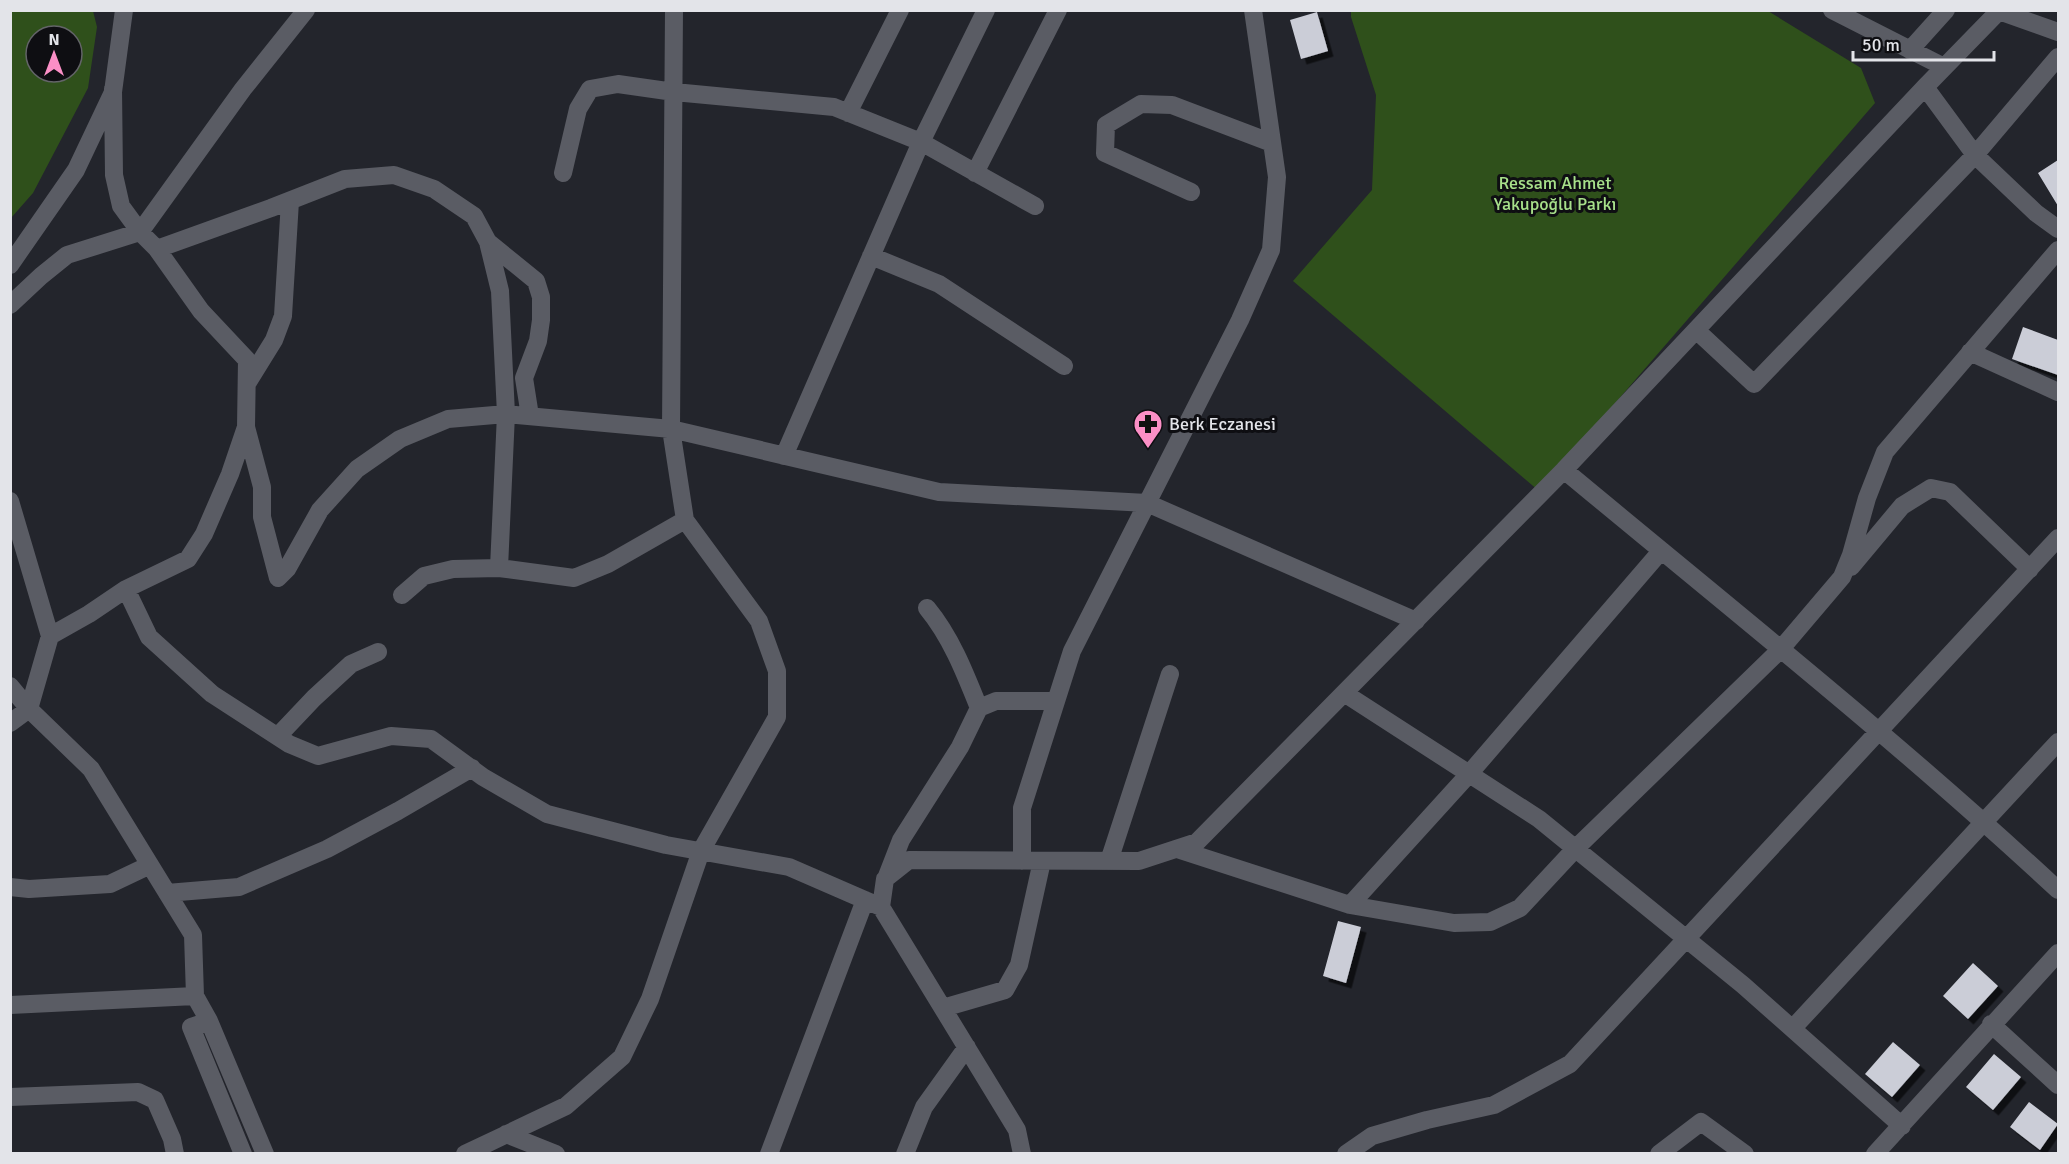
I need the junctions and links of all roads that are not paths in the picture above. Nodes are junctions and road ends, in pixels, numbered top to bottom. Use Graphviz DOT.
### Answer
graph roads {
  1 [pos="124,10"];
  2 [pos="306,10"];
  3 [pos="674,10"];
  4 [pos="900,10"];
  5 [pos="986,10"];
  6 [pos="1058,10"];
  7 [pos="1253,10"];
  8 [pos="1832,10"];
  9 [pos="1946,10"];
  10 [pos="2000,11"];
  11 [pos="2058,32"];
  12 [pos="1910,50"];
  13 [pos="2058,57"];
  14 [pos="1944,67"];
  15 [pos="1925,87"];
  16 [pos="113,89"];
  17 [pos="674,92"];
  18 [pos="848,113"];
  19 [pos="921,142"];
  20 [pos="1272,143"];
  21 [pos="1975,155"];
  22 [pos="563,173"];
  23 [pos="975,173"];
  24 [pos="1191,192"];
  25 [pos="290,201"];
  26 [pos="1035,206"];
  27 [pos="2058,229"];
  28 [pos="140,232"];
  29 [pos="488,242"];
  30 [pos="158,249"];
  31 [pos="2058,250"];
  32 [pos="871,256"];
  33 [pos="10,265"];
  34 [pos="10,305"];
  35 [pos="1696,330"];
  36 [pos="1970,352"];
  37 [pos="1064,366"];
  38 [pos="247,384"];
  39 [pos="2058,392"];
  40 [pos="506,414"];
  41 [pos="531,416"];
  42 [pos="246,427"];
  43 [pos="671,429"];
  44 [pos="784,456"];
  45 [pos="1564,470"];
  46 [pos="10,501"];
  47 [pos="1147,503"];
  48 [pos="685,520"];
  49 [pos="2058,538"];
  50 [pos="1660,551"];
  51 [pos="499,568"];
  52 [pos="2030,569"];
  53 [pos="1842,577"];
  54 [pos="126,589"];
  55 [pos="402,595"];
  56 [pos="927,608"];
  57 [pos="1416,621"];
  58 [pos="50,636"];
  59 [pos="1780,650"];
  60 [pos="378,652"];
  61 [pos="1170,674"];
  62 [pos="10,686"];
  63 [pos="1344,693"];
  64 [pos="1056,701"];
  65 [pos="979,708"];
  66 [pos="29,709"];
  67 [pos="10,723"];
  68 [pos="1879,731"];
  69 [pos="278,736"];
  70 [pos="2058,742"];
  71 [pos="471,768"];
  72 [pos="1469,774"];
  73 [pos="1985,822"];
  74 [pos="1177,849"];
  75 [pos="1575,849"];
  76 [pos="701,851"];
  77 [pos="1022,861"];
  78 [pos="1042,861"];
  79 [pos="1109,861"];
  80 [pos="150,865"];
  81 [pos="885,879"];
  82 [pos="10,887"];
  83 [pos="2058,890"];
  84 [pos="167,893"];
  85 [pos="873,903"];
  86 [pos="1350,905"];
  87 [pos="1687,939"];
  88 [pos="2058,953"];
  89 [pos="195,996"];
  90 [pos="10,1005"];
  91 [pos="943,1008"];
  92 [pos="209,1021"];
  93 [pos="1991,1024"];
  94 [pos="1793,1028"];
  95 [pos="967,1047"];
  96 [pos="2058,1085"];
  97 [pos="10,1097"];
  98 [pos="1902,1126"];
  99 [pos="506,1134"];
  100 [pos="1024,1151"];
  101 [pos="1351,1153"];
  102 [pos="176,1154"];
  103 [pos="243,1154"];
  104 [pos="264,1154"];
  105 [pos="465,1154"];
  106 [pos="556,1154"];
  107 [pos="769,1154"];
  108 [pos="905,1154"];
  109 [pos="1659,1154"];
  110 [pos="1745,1154"];
  111 [pos="1875,1154"];
  1 -- 16 [label="street"];
  2 -- 28 [label="street"];
  3 -- 17 [label="street"];
  4 -- 18 [label="street"];
  5 -- 19 [label="street"];
  6 -- 23 [label="street"];
  7 -- 20 [label="street"];
  8 -- 12 [label="street"];
  9 -- 12 [label="street"];
  10 -- 11 [label="street"];
  10 -- 14 [label="street"];
  12 -- 14 [label="street"];
  13 -- 21 [label="street"];
  14 -- 15 [label="street"];
  15 -- 21 [label="street"];
  15 -- 35 [label="street"];
  16 -- 28 [label="street"];
  16 -- 33 [label="street"];
  17 -- 18 [label="street"];
  17 -- 22 [label="street"];
  17 -- 43 [label="street"];
  18 -- 19 [label="street"];
  19 -- 23 [label="street"];
  19 -- 32 [label="street"];
  20 -- 24 [label="street"];
  20 -- 47 [label="street"];
  21 -- 27 [label="street"];
  21 -- 35 [label="street"];
  23 -- 26 [label="street"];
  25 -- 29 [label="street"];
  25 -- 30 [label="street"];
  25 -- 38 [label="street"];
  28 -- 30 [label="street"];
  28 -- 34 [label="street"];
  29 -- 40 [label="street"];
  29 -- 41 [label="street"];
  30 -- 38 [label="street"];
  31 -- 36 [label="street"];
  32 -- 37 [label="street"];
  32 -- 44 [label="street"];
  35 -- 45 [label="street"];
  36 -- 39 [label="street"];
  36 -- 53 [label="street"];
  38 -- 42 [label="street"];
  40 -- 41 [label="street"];
  40 -- 42 [label="street"];
  40 -- 51 [label="street"];
  41 -- 43 [label="street"];
  42 -- 54 [label="street"];
  43 -- 44 [label="street"];
  43 -- 48 [label="street"];
  44 -- 47 [label="street"];
  45 -- 50 [label="street"];
  45 -- 57 [label="street"];
  46 -- 58 [label="street"];
  47 -- 57 [label="street"];
  47 -- 64 [label="street"];
  48 -- 51 [label="street"];
  48 -- 76 [label="street"];
  49 -- 52 [label="street"];
  50 -- 59 [label="street"];
  50 -- 72 [label="street"];
  51 -- 55 [label="street"];
  52 -- 53 [label="street"];
  52 -- 68 [label="street"];
  53 -- 59 [label="street"];
  54 -- 58 [label="street"];
  54 -- 69 [label="street"];
  56 -- 65 [label="street"];
  57 -- 63 [label="street"];
  58 -- 66 [label="street"];
  59 -- 68 [label="street"];
  59 -- 75 [label="street"];
  60 -- 69 [label="street"];
  61 -- 79 [label="street"];
  62 -- 66 [label="street"];
  63 -- 72 [label="street"];
  63 -- 74 [label="street"];
  64 -- 65 [label="street"];
  64 -- 77 [label="street"];
  65 -- 81 [label="street"];
  66 -- 67 [label="street"];
  66 -- 80 [label="street"];
  68 -- 73 [label="street"];
  68 -- 87 [label="street"];
  69 -- 71 [label="street"];
  70 -- 73 [label="street"];
  71 -- 76 [label="street"];
  71 -- 84 [label="street"];
  72 -- 75 [label="street"];
  72 -- 86 [label="street"];
  73 -- 83 [label="street"];
  73 -- 94 [label="street"];
  74 -- 79 [label="street"];
  74 -- 86 [label="street"];
  75 -- 86 [label="street"];
  75 -- 87 [label="street"];
  76 -- 85 [label="street"];
  76 -- 99 [label="street"];
  77 -- 78 [label="street"];
  77 -- 81 [label="street"];
  78 -- 79 [label="street"];
  78 -- 91 [label="street"];
  80 -- 82 [label="street"];
  80 -- 84 [label="street"];
  81 -- 85 [label="street"];
  84 -- 89 [label="street"];
  85 -- 91 [label="street"];
  85 -- 107 [label="street"];
  87 -- 94 [label="street"];
  87 -- 101 [label="street"];
  88 -- 93 [label="street"];
  89 -- 90 [label="street"];
  89 -- 92 [label="street"];
  91 -- 95 [label="street"];
  92 -- 103 [label="street"];
  92 -- 104 [label="street"];
  93 -- 96 [label="street"];
  93 -- 98 [label="street"];
  94 -- 98 [label="street"];
  95 -- 100 [label="street"];
  95 -- 108 [label="street"];
  97 -- 102 [label="street"];
  98 -- 111 [label="street"];
  99 -- 105 [label="street"];
  99 -- 106 [label="street"];
  109 -- 110 [label="street"];
}
